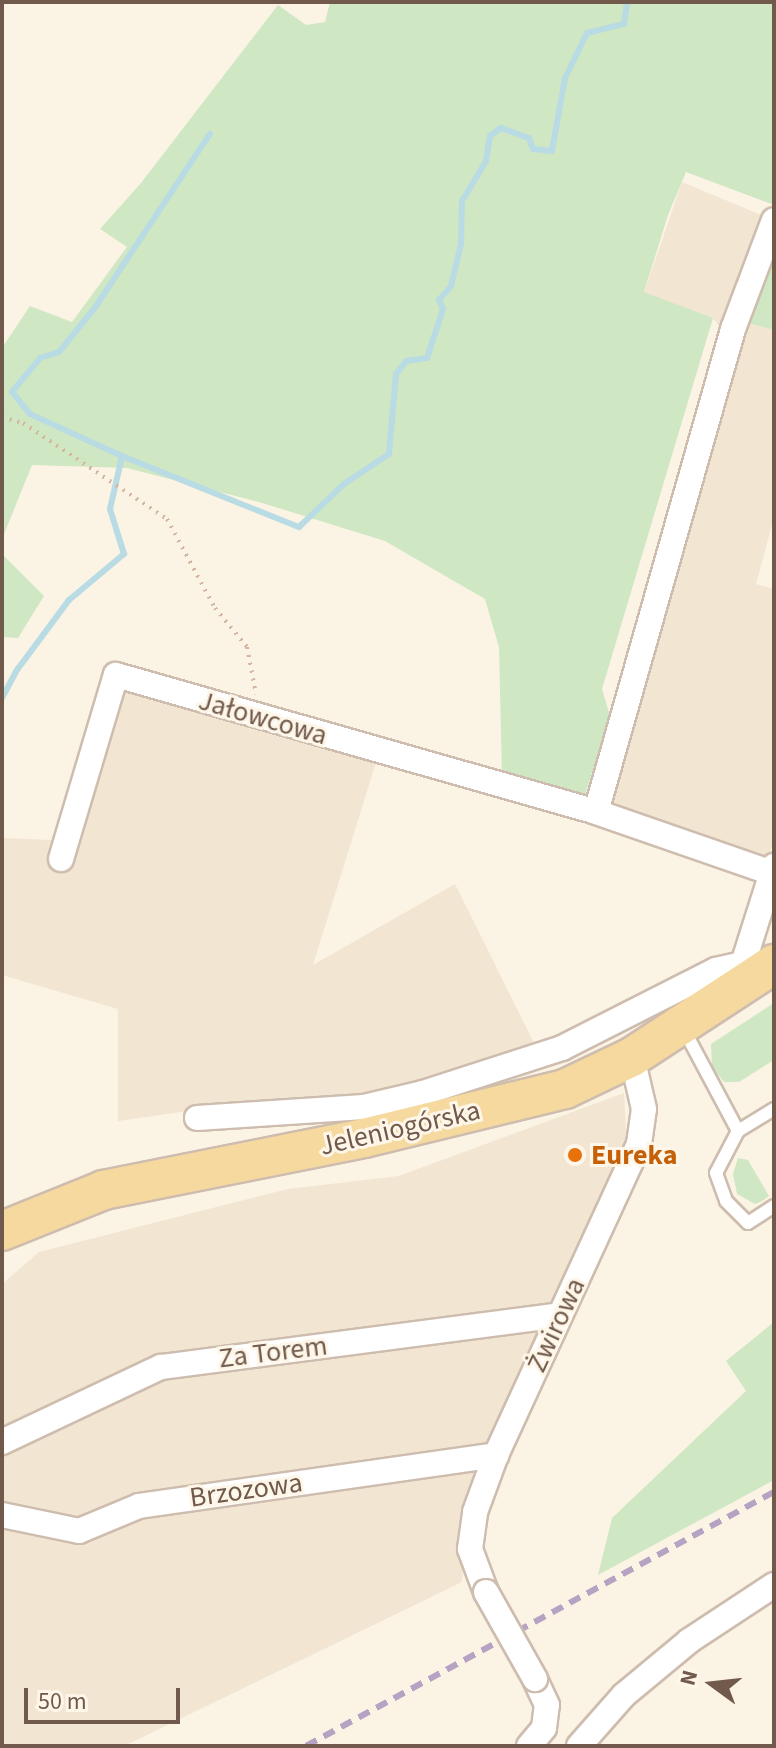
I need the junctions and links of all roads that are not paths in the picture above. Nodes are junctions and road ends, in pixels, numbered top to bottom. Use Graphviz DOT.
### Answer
graph roads {
  1 [pos="774,220"];
  2 [pos="596,812"];
  3 [pos="61,859"];
  4 [pos="773,870"];
  5 [pos="753,971"];
  6 [pos="682,1025"];
  7 [pos="632,1057"];
  8 [pos="774,1109"];
  9 [pos="197,1118"];
  10 [pos="738,1131"];
  11 [pos="774,1206"];
  12 [pos="2,1231"];
  13 [pos="560,1315"];
  14 [pos="2,1442"];
  15 [pos="496,1455"];
  16 [pos="2,1515"];
  17 [pos="774,1585"];
  18 [pos="529,1746"];
  19 [pos="579,1746"];
  1 -- 2 [label="street"];
  2 -- 3 [label="street, Jałowcowa"];
  2 -- 4 [label="street, Jałowcowa"];
  4 -- 5 [label="street, Jałowcowa"];
  5 -- 6 [label="main road, Jeleniogórska"];
  5 -- 9 [label="street"];
  6 -- 7 [label="main road, Jeleniogórska"];
  6 -- 10 [label="lane"];
  7 -- 12 [label="main road, Jeleniogórska"];
  7 -- 13 [label="street, Żwirowa"];
  8 -- 10 [label="lane"];
  10 -- 11 [label="lane"];
  13 -- 14 [label="street, Za Torem"];
  13 -- 15 [label="street, Żwirowa"];
  15 -- 16 [label="street, Brzozowa"];
  15 -- 18 [label="street, Żwirowa, bridge"];
  17 -- 19 [label="street"];
}
